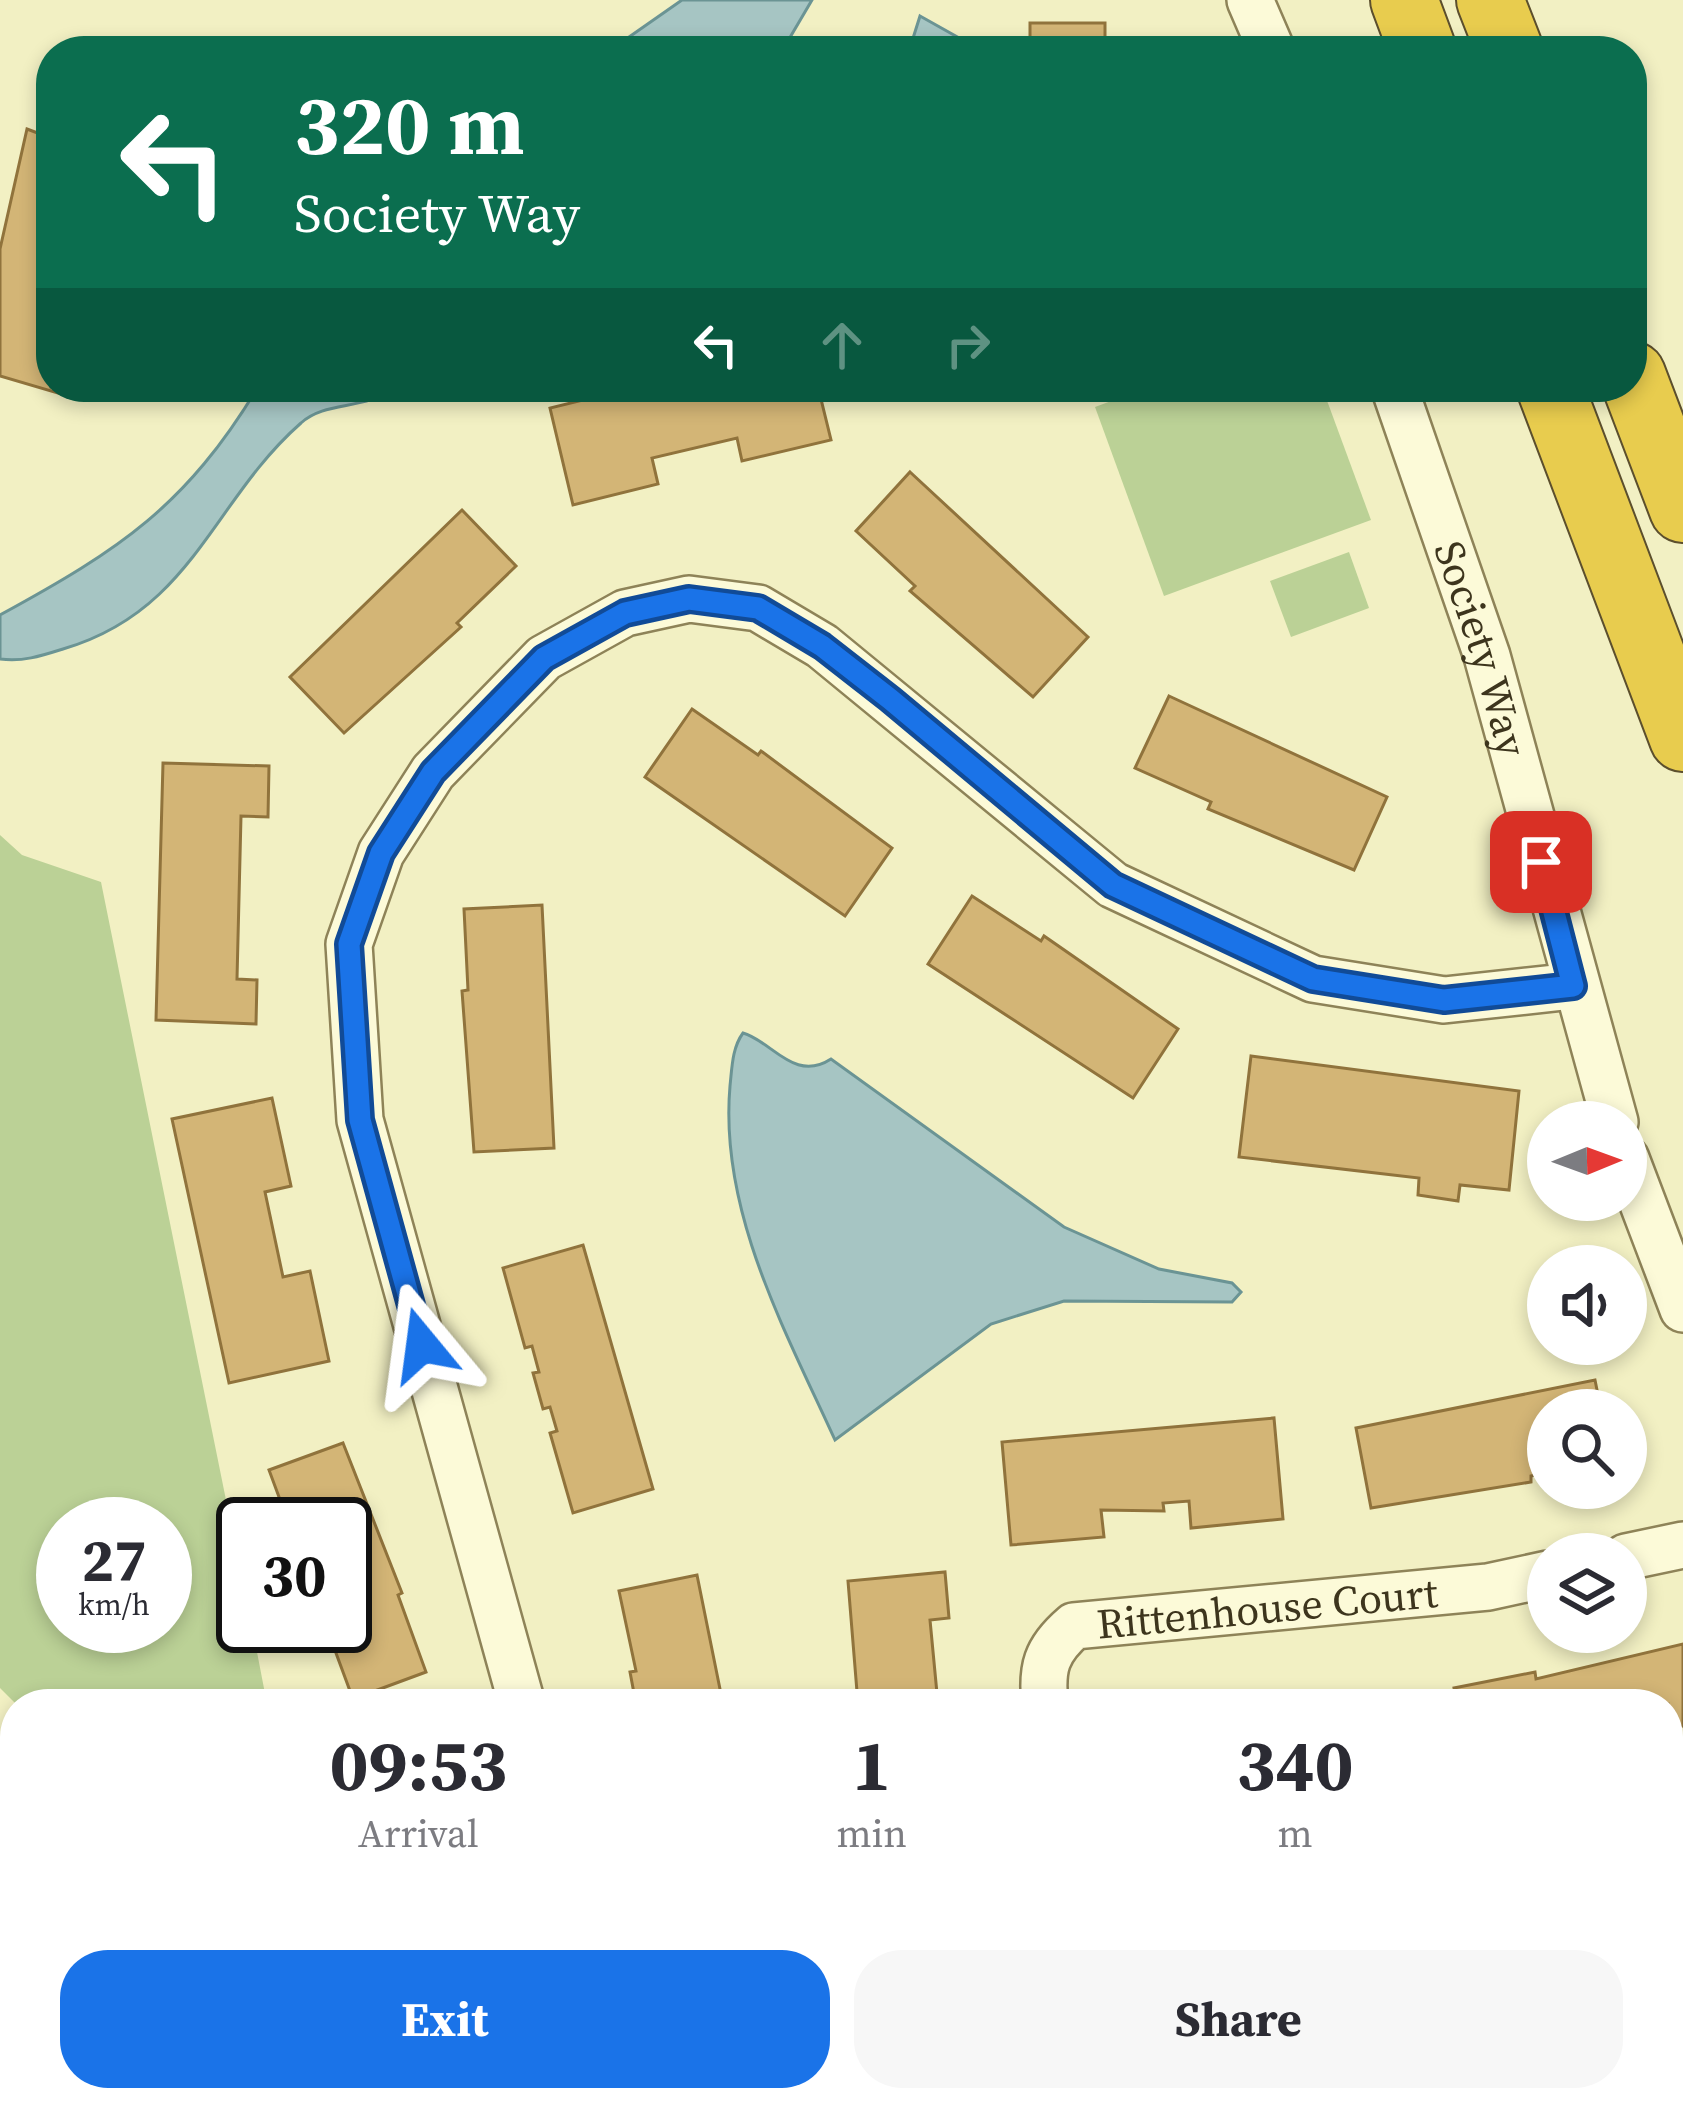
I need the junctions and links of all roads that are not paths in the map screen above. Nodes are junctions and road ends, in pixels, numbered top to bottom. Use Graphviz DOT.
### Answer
graph roads {
  1 [pos="1250,0"];
  2 [pos="1404,0"];
  3 [pos="1490,0"];
  4 [pos="1504,0"];
  5 [pos="1266,36"];
  6 [pos="1417,36"];
  7 [pos="1506,36"];
  8 [pos="1510,36"];
  9 [pos="1399,402"];
  10 [pos="1556,402"];
  11 [pos="1643,402"];
  12 [pos="1683,509"];
  13 [pos="1683,738"];
  14 [pos="1573,986"];
  15 [pos="1609,1101"];
  16 [pos="1647,1214"];
  17 [pos="1683,1309"];
  18 [pos="1683,1545"];
  19 [pos="1647,1553"];
  20 [pos="1527,1579"];
  21 [pos="518,1689"];
  22 [pos="1044,1689"];
  1 -- 5 [label="street"];
  2 -- 6 [label="highway"];
  3 -- 7 [label="highway"];
  4 -- 8 [label="highway"];
  9 -- 14 [label="street, Society Way"];
  10 -- 13 [label="highway"];
  11 -- 12 [label="highway"];
  14 -- 15 [label="street, Society Way"];
  14 -- 21 [label="street"];
  16 -- 17 [label="street"];
  18 -- 19 [label="street"];
  20 -- 22 [label="street, Rittenhouse Court"];
}
